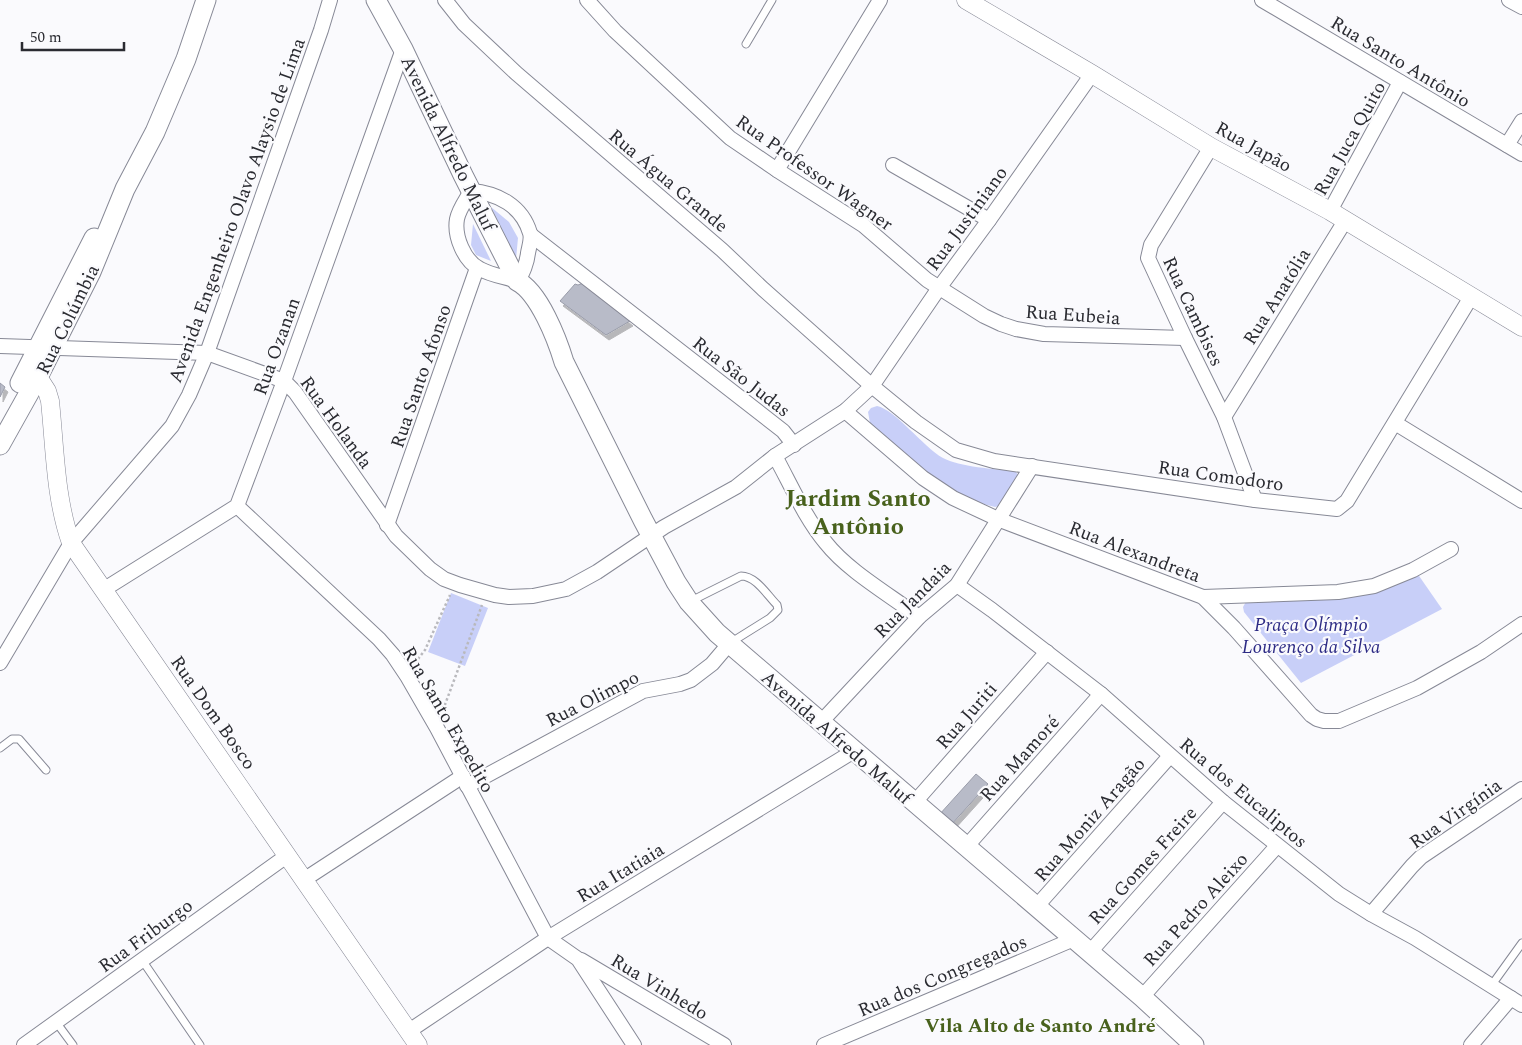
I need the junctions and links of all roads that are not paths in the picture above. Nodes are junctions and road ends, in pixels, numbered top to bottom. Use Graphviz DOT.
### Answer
graph roads {
  1 [pos="206,0"];
  2 [pos="330,0"];
  3 [pos="376,0"];
  4 [pos="445,0"];
  5 [pos="587,0"];
  6 [pos="772,0"];
  7 [pos="880,0"];
  8 [pos="966,0"];
  9 [pos="1262,0"];
  10 [pos="1509,0"];
  11 [pos="1278,4"];
  12 [pos="1522,7"];
  13 [pos="746,44"];
  14 [pos="403,50"];
  15 [pos="1092,74"];
  16 [pos="1400,82"];
  17 [pos="1522,120"];
  18 [pos="1507,145"];
  19 [pos="1211,147"];
  20 [pos="1522,154"];
  21 [pos="893,165"];
  22 [pos="777,170"];
  23 [pos="471,191"];
  24 [pos="1337,216"];
  25 [pos="989,220"];
  26 [pos="531,235"];
  27 [pos="477,268"];
  28 [pos="520,282"];
  29 [pos="939,288"];
  30 [pos="1471,297"];
  31 [pos="1522,327"];
  32 [pos="1185,338"];
  33 [pos="0,346"];
  34 [pos="42,351"];
  35 [pos="207,353"];
  36 [pos="38,378"];
  37 [pos="284,381"];
  38 [pos="872,386"];
  39 [pos="844,411"];
  40 [pos="1224,417"];
  41 [pos="0,420"];
  42 [pos="1395,423"];
  43 [pos="0,445"];
  44 [pos="794,446"];
  45 [pos="775,456"];
  46 [pos="1032,466"];
  47 [pos="1255,500"];
  48 [pos="1522,501"];
  49 [pos="237,506"];
  50 [pos="1000,520"];
  51 [pos="388,525"];
  52 [pos="651,536"];
  53 [pos="72,543"];
  54 [pos="1451,549"];
  55 [pos="957,585"];
  56 [pos="103,590"];
  57 [pos="486,594"];
  58 [pos="1203,598"];
  59 [pos="689,602"];
  60 [pos="919,617"];
  61 [pos="1522,624"];
  62 [pos="729,644"];
  63 [pos="1047,652"];
  64 [pos="0,663"];
  65 [pos="1101,694"];
  66 [pos="821,722"];
  67 [pos="0,748"];
  68 [pos="854,751"];
  69 [pos="1170,756"];
  70 [pos="46,770"];
  71 [pos="465,781"];
  72 [pos="1522,789"];
  73 [pos="1223,802"];
  74 [pos="914,803"];
  75 [pos="1277,846"];
  76 [pos="966,847"];
  77 [pos="288,855"];
  78 [pos="305,879"];
  79 [pos="1036,907"];
  80 [pos="1371,914"];
  81 [pos="548,938"];
  82 [pos="1074,940"];
  83 [pos="1522,943"];
  84 [pos="1090,952"];
  85 [pos="578,958"];
  86 [pos="142,960"];
  87 [pos="1491,986"];
  88 [pos="1142,997"];
  89 [pos="1516,1001"];
  90 [pos="56,1022"];
  91 [pos="413,1038"];
  92 [pos="24,1045"];
  93 [pos="72,1045"];
  94 [pos="200,1045"];
  95 [pos="634,1045"];
  96 [pos="724,1045"];
  97 [pos="824,1045"];
  98 [pos="1194,1045"];
  99 [pos="1472,1045"];
  1 -- 34 [label="main road, Rua Colúmbia"];
  2 -- 35 [label="street, Avenida Engenheiro Olavo Alaysio de Lima"];
  3 -- 14 [label="main road, Avenida Alfredo Maluf"];
  4 -- 38 [label="street, Rua Água Grande"];
  5 -- 22 [label="street, Rua Professor Wagner"];
  6 -- 13 [label="lane"];
  7 -- 22 [label="street"];
  8 -- 15 [label="street, Rua Japão"];
  9 -- 11 [label="street, Rua Santo Antônio"];
  10 -- 12 [label="street"];
  11 -- 16 [label="street, Rua Santo Antônio"];
  14 -- 23 [label="main road, Avenida Alfredo Maluf"];
  14 -- 37 [label="street, Rua Ozanan"];
  15 -- 19 [label="street, Rua Japão"];
  15 -- 25 [label="street, Rua Justiniano"];
  16 -- 18 [label="street, Rua Santo Antônio"];
  16 -- 24 [label="street, Rua Juca Quito"];
  17 -- 18 [label="street"];
  18 -- 20 [label="street, Rua Santo Antônio"];
  19 -- 24 [label="street, Rua Japão"];
  19 -- 32 [label="street, Rua Cambises"];
  21 -- 25 [label="street"];
  22 -- 29 [label="street, Rua Professor Wagner"];
  23 -- 26 [label="street"];
  23 -- 27 [label="street"];
  23 -- 28 [label="main road, Avenida Alfredo Maluf"];
  24 -- 30 [label="street, Rua Japão"];
  24 -- 40 [label="street, Rua Anatólia"];
  25 -- 29 [label="street, Rua Justiniano"];
  26 -- 28 [label="street"];
  26 -- 44 [label="street, Rua São Judas"];
  27 -- 28 [label="street"];
  27 -- 51 [label="street, Rua Santo Afonso"];
  28 -- 52 [label="main road, Avenida Alfredo Maluf"];
  29 -- 32 [label="street, Rua Eubeia"];
  29 -- 38 [label="street, Rua Justiniano"];
  30 -- 31 [label="street, Rua Japão"];
  30 -- 42 [label="street, Rua Comodoro"];
  32 -- 40 [label="street, Rua Cambises"];
  33 -- 34 [label="street, Rua Holanda"];
  34 -- 35 [label="street, Rua Holanda"];
  34 -- 36 [label="main road, Rua Colúmbia"];
  34 -- 41 [label="main road, Rua Colúmbia"];
  35 -- 37 [label="street, Rua Holanda"];
  35 -- 53 [label="street, Avenida Engenheiro Olavo Alaysio de Lima"];
  36 -- 43 [label="main road, Rua Colúmbia"];
  36 -- 53 [label="street, Rua Dom Bosco"];
  37 -- 49 [label="street, Rua Ozanan"];
  37 -- 51 [label="street, Rua Holanda"];
  38 -- 39 [label="street, Rua Justiniano"];
  38 -- 46 [label="street, Rua Comodoro"];
  39 -- 44 [label="street, Rua Justiniano"];
  39 -- 50 [label="street, Rua Alexandreta"];
  40 -- 47 [label="street, Rua Cambises"];
  42 -- 47 [label="street, Rua Comodoro"];
  42 -- 48 [label="street"];
  44 -- 45 [label="street, Rua São Judas"];
  45 -- 52 [label="street, Rua São Judas"];
  45 -- 60 [label="street"];
  46 -- 47 [label="street, Rua Comodoro"];
  46 -- 50 [label="street, Rua Jandaia"];
  49 -- 56 [label="street"];
  49 -- 71 [label="street, Rua Santo Expedito"];
  50 -- 55 [label="street, Rua Jandaia"];
  50 -- 58 [label="street, Rua Alexandreta"];
  51 -- 57 [label="street, Rua Holanda"];
  52 -- 57 [label="street, Rua São Judas"];
  52 -- 59 [label="main road, Avenida Alfredo Maluf"];
  53 -- 56 [label="street, Rua Dom Bosco"];
  53 -- 64 [label="street, Avenida Engenheiro Olavo Alaysio de Lima"];
  54 -- 58 [label="street"];
  55 -- 60 [label="street, Rua Jandaia"];
  55 -- 63 [label="street, Rua dos Eucaliptos"];
  56 -- 77 [label="street, Rua Dom Bosco"];
  58 -- 61 [label="street, Rua Alexandreta"];
  59 -- 62 [label="main road, Avenida Alfredo Maluf"];
  59 -- 62 [label="lane"];
  60 -- 66 [label="street, Rua Jandaia"];
  62 -- 66 [label="main road, Avenida Alfredo Maluf"];
  62 -- 71 [label="street, Rua Olimpo"];
  63 -- 65 [label="street, Rua dos Eucaliptos"];
  63 -- 74 [label="street, Rua Juriti"];
  65 -- 69 [label="street, Rua dos Eucaliptos"];
  65 -- 76 [label="street, Rua Mamoré"];
  66 -- 68 [label="main road, Avenida Alfredo Maluf"];
  67 -- 70 [label="lane"];
  68 -- 74 [label="main road, Avenida Alfredo Maluf"];
  68 -- 81 [label="street, Rua Itatiaia"];
  69 -- 73 [label="street, Rua dos Eucaliptos"];
  69 -- 79 [label="street, Rua Moniz Aragão"];
  71 -- 78 [label="street, Rua Olimpo"];
  71 -- 81 [label="street, Rua Santo Expedito"];
  72 -- 80 [label="street, Rua Virgínia"];
  73 -- 75 [label="street, Rua dos Eucaliptos"];
  73 -- 84 [label="street, Rua Gomes Freire"];
  74 -- 76 [label="main road, Avenida Alfredo Maluf"];
  75 -- 80 [label="street, Rua dos Eucaliptos"];
  75 -- 88 [label="street, Rua Pedro Aleixo"];
  76 -- 79 [label="main road, Avenida Alfredo Maluf"];
  77 -- 78 [label="street, Rua Dom Bosco"];
  77 -- 86 [label="street, Rua Friburgo"];
  78 -- 91 [label="street, Rua Dom Bosco"];
  79 -- 82 [label="main road, Avenida Alfredo Maluf"];
  80 -- 87 [label="street, Rua dos Eucaliptos"];
  81 -- 85 [label="street, Rua Vinhedo"];
  81 -- 91 [label="street, Rua Itatiaia"];
  82 -- 84 [label="main road, Avenida Alfredo Maluf"];
  82 -- 97 [label="street, Rua dos Congregados"];
  83 -- 87 [label="lane"];
  84 -- 88 [label="main road, Avenida Alfredo Maluf"];
  85 -- 95 [label="street"];
  85 -- 96 [label="street, Rua Vinhedo"];
  86 -- 90 [label="street, Rua Friburgo"];
  86 -- 94 [label="lane"];
  87 -- 89 [label="street, Rua dos Eucaliptos"];
  88 -- 98 [label="main road, Avenida Alfredo Maluf"];
  89 -- 99 [label="street"];
  90 -- 92 [label="street, Rua Friburgo"];
  90 -- 93 [label="lane"];
}
